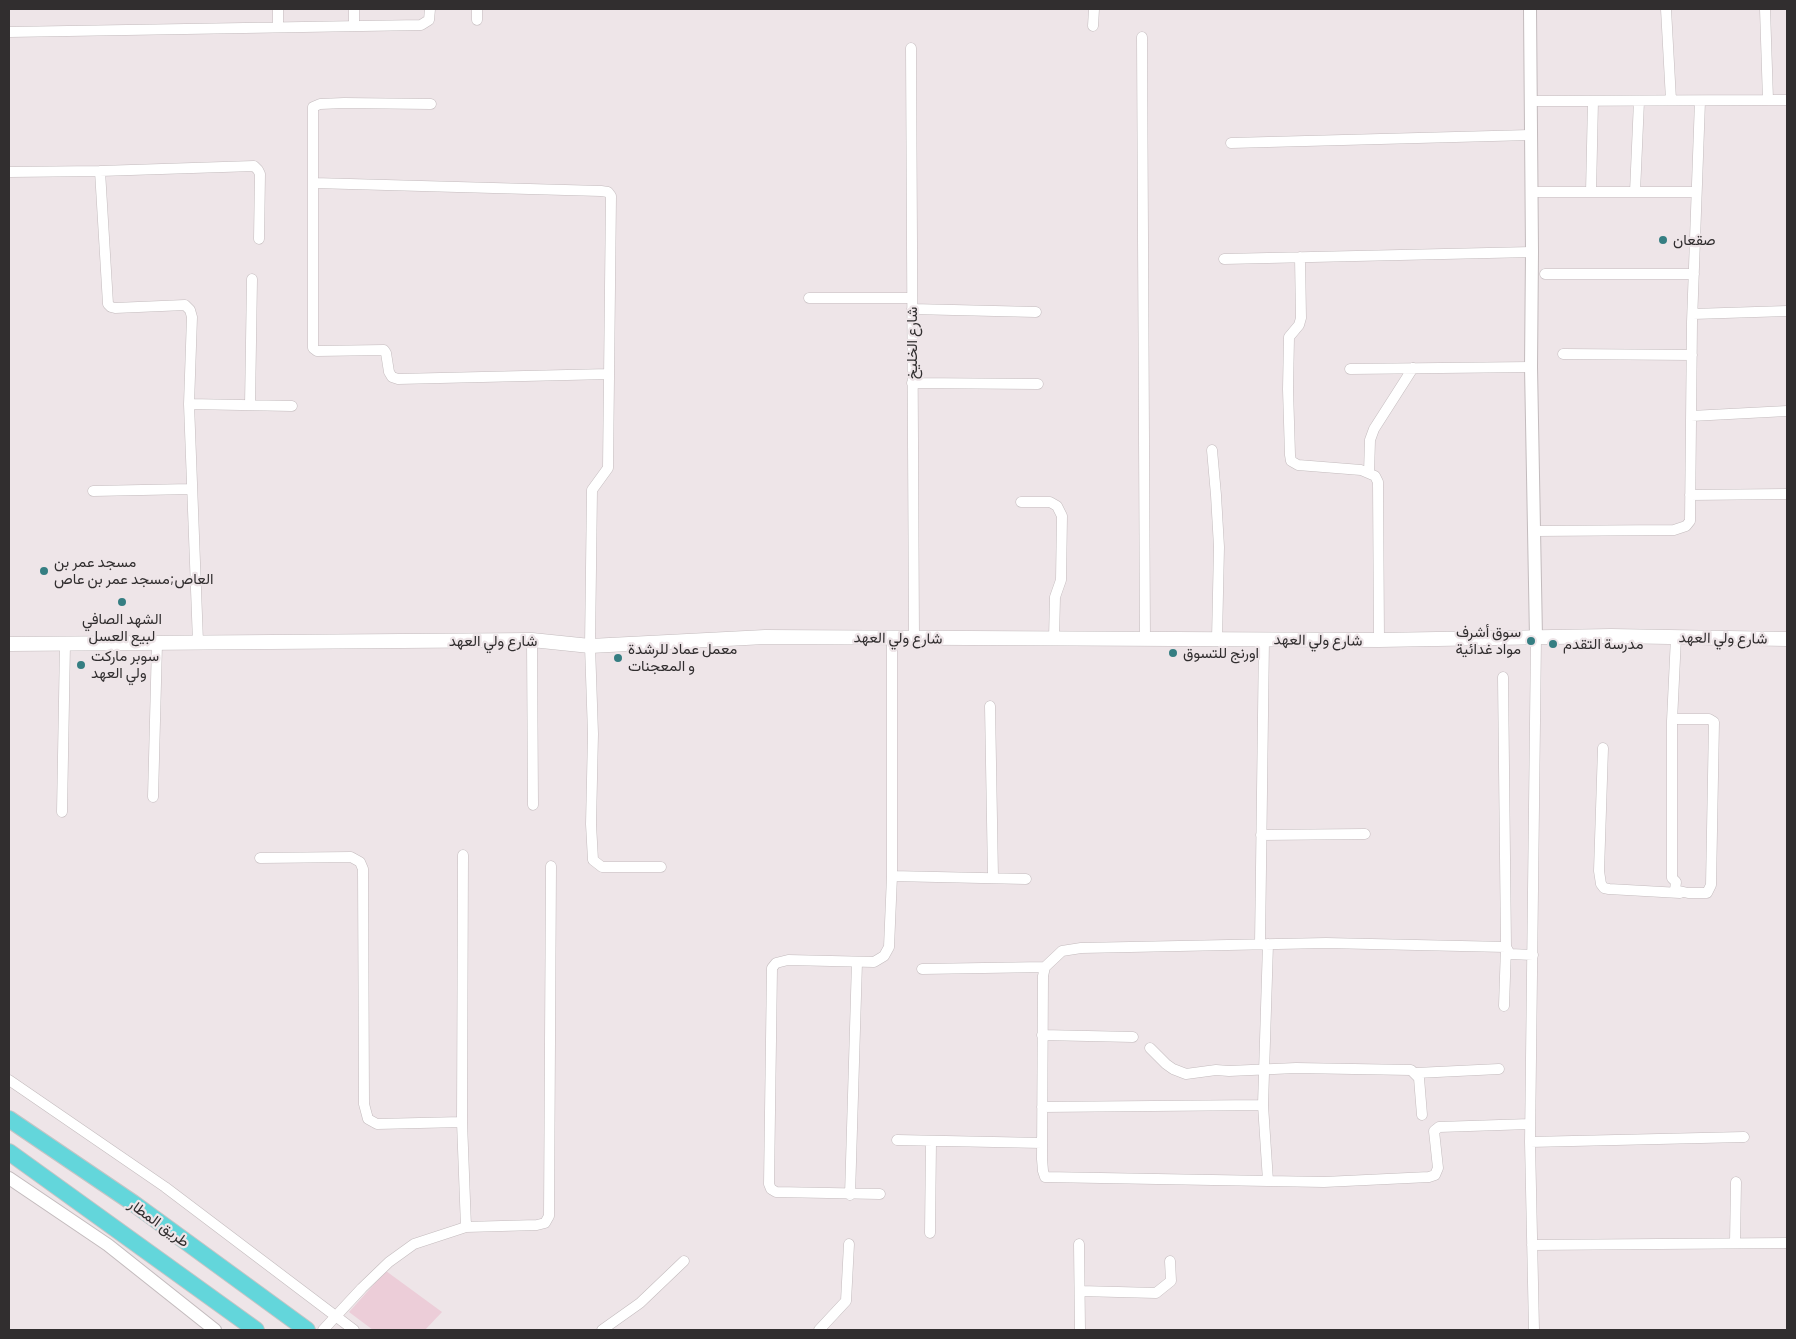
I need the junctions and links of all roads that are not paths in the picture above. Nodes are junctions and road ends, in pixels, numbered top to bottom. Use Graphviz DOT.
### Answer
graph roads {
  1 [pos="278,9"];
  2 [pos="354,9"];
  3 [pos="430,9"];
  4 [pos="476,9"];
  5 [pos="1094,9"];
  6 [pos="1530,9"];
  7 [pos="1666,9"];
  8 [pos="1765,9"];
  9 [pos="477,20"];
  10 [pos="278,26"];
  11 [pos="354,26"];
  12 [pos="1094,26"];
  13 [pos="9,32"];
  14 [pos="1142,37"];
  15 [pos="911,48"];
  16 [pos="1672,100"];
  17 [pos="1768,100"];
  18 [pos="1787,100"];
  19 [pos="1530,101"];
  20 [pos="1593,101"];
  21 [pos="1639,101"];
  22 [pos="1700,101"];
  23 [pos="431,104"];
  24 [pos="1530,135"];
  25 [pos="1230,143"];
  26 [pos="100,171"];
  27 [pos="9,172"];
  28 [pos="314,183"];
  29 [pos="1532,192"];
  30 [pos="1591,192"];
  31 [pos="1634,192"];
  32 [pos="1695,192"];
  33 [pos="259,239"];
  34 [pos="1532,252"];
  35 [pos="1300,257"];
  36 [pos="1224,259"];
  37 [pos="1545,274"];
  38 [pos="1694,274"];
  39 [pos="252,279"];
  40 [pos="809,298"];
  41 [pos="912,298"];
  42 [pos="912,309"];
  43 [pos="1787,311"];
  44 [pos="1036,312"];
  45 [pos="1693,314"];
  46 [pos="1563,354"];
  47 [pos="1692,355"];
  48 [pos="1531,367"];
  49 [pos="1413,368"];
  50 [pos="1350,369"];
  51 [pos="609,374"];
  52 [pos="912,383"];
  53 [pos="1038,384"];
  54 [pos="189,404"];
  55 [pos="250,405"];
  56 [pos="292,406"];
  57 [pos="1787,411"];
  58 [pos="1691,416"];
  59 [pos="1212,450"];
  60 [pos="1370,473"];
  61 [pos="191,489"];
  62 [pos="94,491"];
  63 [pos="1787,494"];
  64 [pos="1690,495"];
  65 [pos="1021,502"];
  66 [pos="1535,532"];
  67 [pos="892,638"];
  68 [pos="914,638"];
  69 [pos="1536,638"];
  70 [pos="1676,638"];
  71 [pos="1054,639"];
  72 [pos="1145,639"];
  73 [pos="1218,639"];
  74 [pos="1264,639"];
  75 [pos="1787,639"];
  76 [pos="532,640"];
  77 [pos="1379,640"];
  78 [pos="198,642"];
  79 [pos="9,644"];
  80 [pos="65,644"];
  81 [pos="157,644"];
  82 [pos="590,646"];
  83 [pos="1503,676"];
  84 [pos="990,706"];
  85 [pos="1673,719"];
  86 [pos="1603,748"];
  87 [pos="153,797"];
  88 [pos="533,806"];
  89 [pos="62,812"];
  90 [pos="1365,834"];
  91 [pos="1261,835"];
  92 [pos="462,855"];
  93 [pos="260,858"];
  94 [pos="551,866"];
  95 [pos="661,867"];
  96 [pos="892,876"];
  97 [pos="993,877"];
  98 [pos="1026,879"];
  99 [pos="1688,893"];
  100 [pos="1264,944"];
  101 [pos="1506,947"];
  102 [pos="1533,955"];
  103 [pos="857,962"];
  104 [pos="1045,968"];
  105 [pos="922,969"];
  106 [pos="1504,1006"];
  107 [pos="1042,1034"];
  108 [pos="1133,1037"];
  109 [pos="1150,1048"];
  110 [pos="1264,1069"];
  111 [pos="1499,1069"];
  112 [pos="1416,1073"];
  113 [pos="9,1080"];
  114 [pos="1263,1105"];
  115 [pos="1042,1107"];
  116 [pos="1422,1115"];
  117 [pos="9,1119"];
  118 [pos="462,1122"];
  119 [pos="1530,1124"];
  120 [pos="1744,1137"];
  121 [pos="898,1140"];
  122 [pos="931,1141"];
  123 [pos="1530,1142"];
  124 [pos="1042,1143"];
  125 [pos="9,1152"];
  126 [pos="9,1178"];
  127 [pos="1268,1181"];
  128 [pos="1736,1182"];
  129 [pos="850,1194"];
  130 [pos="880,1194"];
  131 [pos="466,1227"];
  132 [pos="930,1233"];
  133 [pos="1735,1243"];
  134 [pos="1787,1243"];
  135 [pos="850,1244"];
  136 [pos="1080,1244"];
  137 [pos="1532,1245"];
  138 [pos="684,1261"];
  139 [pos="1170,1262"];
  140 [pos="1080,1291"];
  141 [pos="336,1316"];
  142 [pos="214,1330"];
  143 [pos="256,1330"];
  144 [pos="307,1330"];
  145 [pos="323,1330"];
  146 [pos="354,1330"];
  147 [pos="602,1330"];
  148 [pos="818,1330"];
  149 [pos="1080,1330"];
  150 [pos="1534,1330"];
  1 -- 10 [label="street"];
  2 -- 11 [label="street"];
  3 -- 11 [label="street"];
  4 -- 9 [label="street"];
  5 -- 12 [label="street"];
  6 -- 19 [label="street"];
  7 -- 16 [label="street"];
  8 -- 17 [label="street"];
  10 -- 11 [label="street"];
  10 -- 13 [label="street"];
  14 -- 72 [label="street"];
  15 -- 41 [label="street, شارع الخليخ"];
  16 -- 21 [label="street"];
  16 -- 22 [label="street"];
  17 -- 18 [label="street"];
  17 -- 22 [label="street"];
  19 -- 20 [label="street"];
  19 -- 24 [label="street"];
  20 -- 21 [label="street"];
  20 -- 30 [label="street"];
  21 -- 31 [label="street"];
  22 -- 32 [label="street"];
  23 -- 28 [label="street"];
  24 -- 25 [label="street"];
  24 -- 29 [label="street"];
  26 -- 27 [label="street"];
  26 -- 33 [label="street"];
  26 -- 54 [label="street"];
  28 -- 51 [label="street"];
  28 -- 51 [label="street"];
  29 -- 30 [label="street"];
  29 -- 34 [label="street"];
  30 -- 31 [label="street"];
  31 -- 32 [label="street"];
  32 -- 38 [label="street"];
  34 -- 35 [label="street"];
  34 -- 48 [label="street"];
  35 -- 36 [label="street"];
  35 -- 60 [label="street"];
  37 -- 38 [label="street"];
  38 -- 45 [label="street"];
  39 -- 55 [label="street"];
  40 -- 41 [label="street"];
  41 -- 42 [label="street, شارع الخليخ"];
  42 -- 44 [label="street"];
  42 -- 52 [label="street, شارع الخليخ"];
  43 -- 45 [label="street"];
  45 -- 47 [label="street"];
  46 -- 47 [label="street"];
  47 -- 58 [label="street"];
  48 -- 49 [label="street"];
  48 -- 66 [label="street"];
  49 -- 50 [label="street"];
  49 -- 60 [label="street"];
  51 -- 82 [label="street"];
  52 -- 53 [label="street"];
  52 -- 68 [label="street, شارع الخليخ"];
  54 -- 55 [label="street"];
  54 -- 61 [label="street"];
  55 -- 56 [label="street"];
  57 -- 58 [label="street"];
  58 -- 64 [label="street"];
  59 -- 73 [label="street"];
  60 -- 77 [label="street"];
  61 -- 62 [label="street"];
  61 -- 78 [label="street"];
  63 -- 64 [label="street"];
  64 -- 66 [label="street"];
  65 -- 71 [label="street"];
  66 -- 69 [label="street"];
  67 -- 68 [label="main road, شارع ولي العهد"];
  67 -- 82 [label="main road, شارع ولي العهد"];
  67 -- 96 [label="street"];
  68 -- 71 [label="main road, شارع ولي العهد"];
  69 -- 70 [label="main road, شارع ولي العهد"];
  69 -- 77 [label="main road, شارع ولي العهد"];
  69 -- 102 [label="street"];
  70 -- 75 [label="main road, شارع ولي العهد"];
  70 -- 85 [label="street"];
  71 -- 72 [label="main road, شارع ولي العهد"];
  72 -- 73 [label="main road, شارع ولي العهد"];
  73 -- 74 [label="main road, شارع ولي العهد"];
  74 -- 77 [label="main road, شارع ولي العهد"];
  74 -- 91 [label="street"];
  76 -- 78 [label="main road, شارع ولي العهد"];
  76 -- 82 [label="main road, شارع ولي العهد"];
  76 -- 88 [label="street"];
  78 -- 81 [label="main road, شارع ولي العهد"];
  79 -- 80 [label="main road, شارع ولي العهد"];
  80 -- 81 [label="main road, شارع ولي العهد"];
  80 -- 89 [label="street"];
  81 -- 87 [label="street"];
  82 -- 95 [label="street"];
  83 -- 101 [label="street"];
  84 -- 97 [label="street"];
  85 -- 99 [label="street"];
  85 -- 99 [label="street"];
  86 -- 99 [label="street"];
  90 -- 91 [label="street"];
  91 -- 100 [label="street"];
  92 -- 118 [label="street"];
  93 -- 118 [label="street"];
  94 -- 131 [label="street"];
  96 -- 97 [label="street"];
  96 -- 103 [label="street"];
  97 -- 98 [label="street"];
  100 -- 101 [label="street"];
  100 -- 104 [label="street"];
  100 -- 110 [label="street"];
  101 -- 102 [label="street"];
  101 -- 106 [label="street"];
  102 -- 119 [label="street"];
  103 -- 129 [label="street"];
  103 -- 129 [label="street"];
  104 -- 105 [label="street"];
  104 -- 107 [label="street"];
  107 -- 108 [label="street"];
  107 -- 115 [label="street"];
  109 -- 110 [label="street"];
  110 -- 112 [label="street"];
  110 -- 114 [label="street"];
  111 -- 112 [label="street"];
  112 -- 116 [label="street"];
  113 -- 141 [label="street"];
  114 -- 115 [label="street"];
  114 -- 127 [label="street"];
  115 -- 124 [label="street"];
  117 -- 144 [label="highway, طريق المطار"];
  118 -- 131 [label="street"];
  119 -- 123 [label="street"];
  119 -- 127 [label="street"];
  120 -- 123 [label="street"];
  121 -- 122 [label="street"];
  122 -- 124 [label="street"];
  122 -- 132 [label="street"];
  123 -- 137 [label="street"];
  124 -- 127 [label="street"];
  125 -- 143 [label="highway, طريق المطار"];
  126 -- 142 [label="street"];
  128 -- 133 [label="street"];
  129 -- 130 [label="street"];
  131 -- 141 [label="street"];
  133 -- 134 [label="street"];
  133 -- 137 [label="street"];
  135 -- 148 [label="street"];
  136 -- 140 [label="street"];
  137 -- 150 [label="street"];
  138 -- 147 [label="street"];
  139 -- 140 [label="street"];
  140 -- 149 [label="street"];
  141 -- 145 [label="street"];
  141 -- 146 [label="street"];
}
